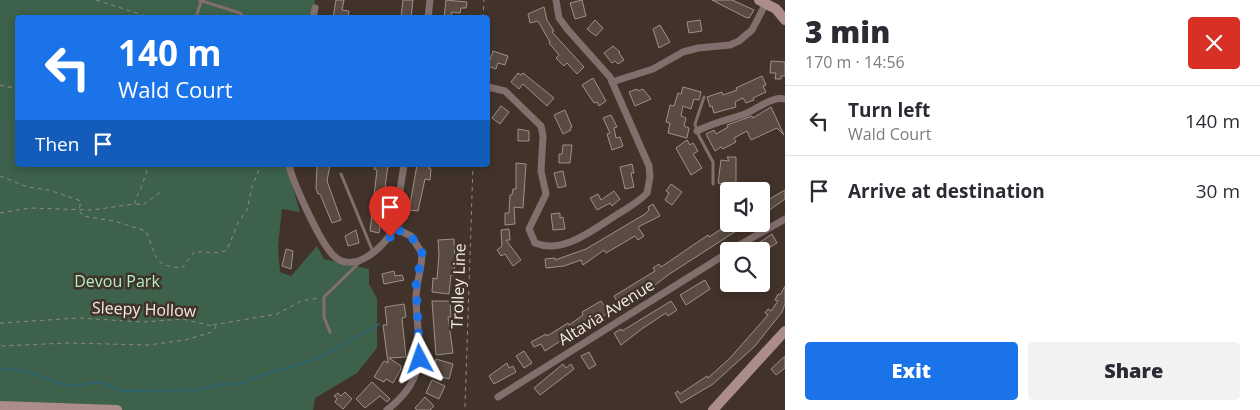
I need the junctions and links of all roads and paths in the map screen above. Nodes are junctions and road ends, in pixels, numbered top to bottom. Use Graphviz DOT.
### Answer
graph roads {
  1 [pos="96,0"];
  2 [pos="200,0"];
  3 [pos="430,0"];
  4 [pos="484,0"];
  5 [pos="556,0"];
  6 [pos="762,2"];
  7 [pos="315,8"];
  8 [pos="143,15"];
  9 [pos="197,15"];
  10 [pos="242,15"];
  11 [pos="314,15"];
  12 [pos="428,15"];
  13 [pos="483,15"];
  14 [pos="785,20"];
  15 [pos="612,82"];
  16 [pos="0,86"];
  17 [pos="490,87"];
  18 [pos="15,88"];
  19 [pos="704,97"];
  20 [pos="785,99"];
  21 [pos="697,131"];
  22 [pos="148,167"];
  23 [pos="260,167"];
  24 [pos="290,167"];
  25 [pos="404,167"];
  26 [pos="473,167"];
  27 [pos="341,174"];
  28 [pos="0,176"];
  29 [pos="713,184"];
  30 [pos="160,192"];
  31 [pos="135,204"];
  32 [pos="79,208"];
  33 [pos="0,213"];
  34 [pos="785,219"];
  35 [pos="394,228"];
  36 [pos="745,242"];
  37 [pos="373,253"];
  38 [pos="720,257"];
  39 [pos="361,260"];
  40 [pos="326,294"];
  41 [pos="0,323"];
  42 [pos="213,325"];
  43 [pos="785,331"];
  44 [pos="330,332"];
  45 [pos="0,346"];
  46 [pos="498,397"];
  47 [pos="0,406"];
  48 [pos="465,407"];
  49 [pos="117,410"];
  50 [pos="387,410"];
  51 [pos="713,410"];
  1 -- 8 [label="path"];
  2 -- 9 [label="lane"];
  2 -- 10 [label="lane"];
  3 -- 12 [label="street"];
  4 -- 13 [label="path"];
  5 -- 15 [label="street"];
  6 -- 14 [label="street"];
  6 -- 15 [label="street"];
  7 -- 11 [label="street"];
  15 -- 17 [label="street"];
  16 -- 18 [label="path"];
  19 -- 21 [label="lane"];
  20 -- 21 [label="street"];
  21 -- 29 [label="lane"];
  22 -- 31 [label="path"];
  23 -- 32 [label="path"];
  24 -- 39 [label="street"];
  25 -- 35 [label="street"];
  26 -- 48 [label="path, Trolley Line"];
  27 -- 37 [label="lane"];
  28 -- 32 [label="path"];
  30 -- 31 [label="path"];
  31 -- 32 [label="path"];
  32 -- 33 [label="path"];
  34 -- 36 [label="street, Altavia Avenue"];
  35 -- 37 [label="street"];
  35 -- 50 [label="street"];
  37 -- 39 [label="street"];
  38 -- 46 [label="street, Altavia Avenue"];
  39 -- 40 [label="lane"];
  40 -- 42 [label="path"];
  40 -- 44 [label="lane"];
  41 -- 42 [label="path, Sleepy Hollow"];
  42 -- 45 [label="path, Sleepy Hollow"];
  43 -- 51 [label="street"];
  47 -- 49 [label="street"];
}
